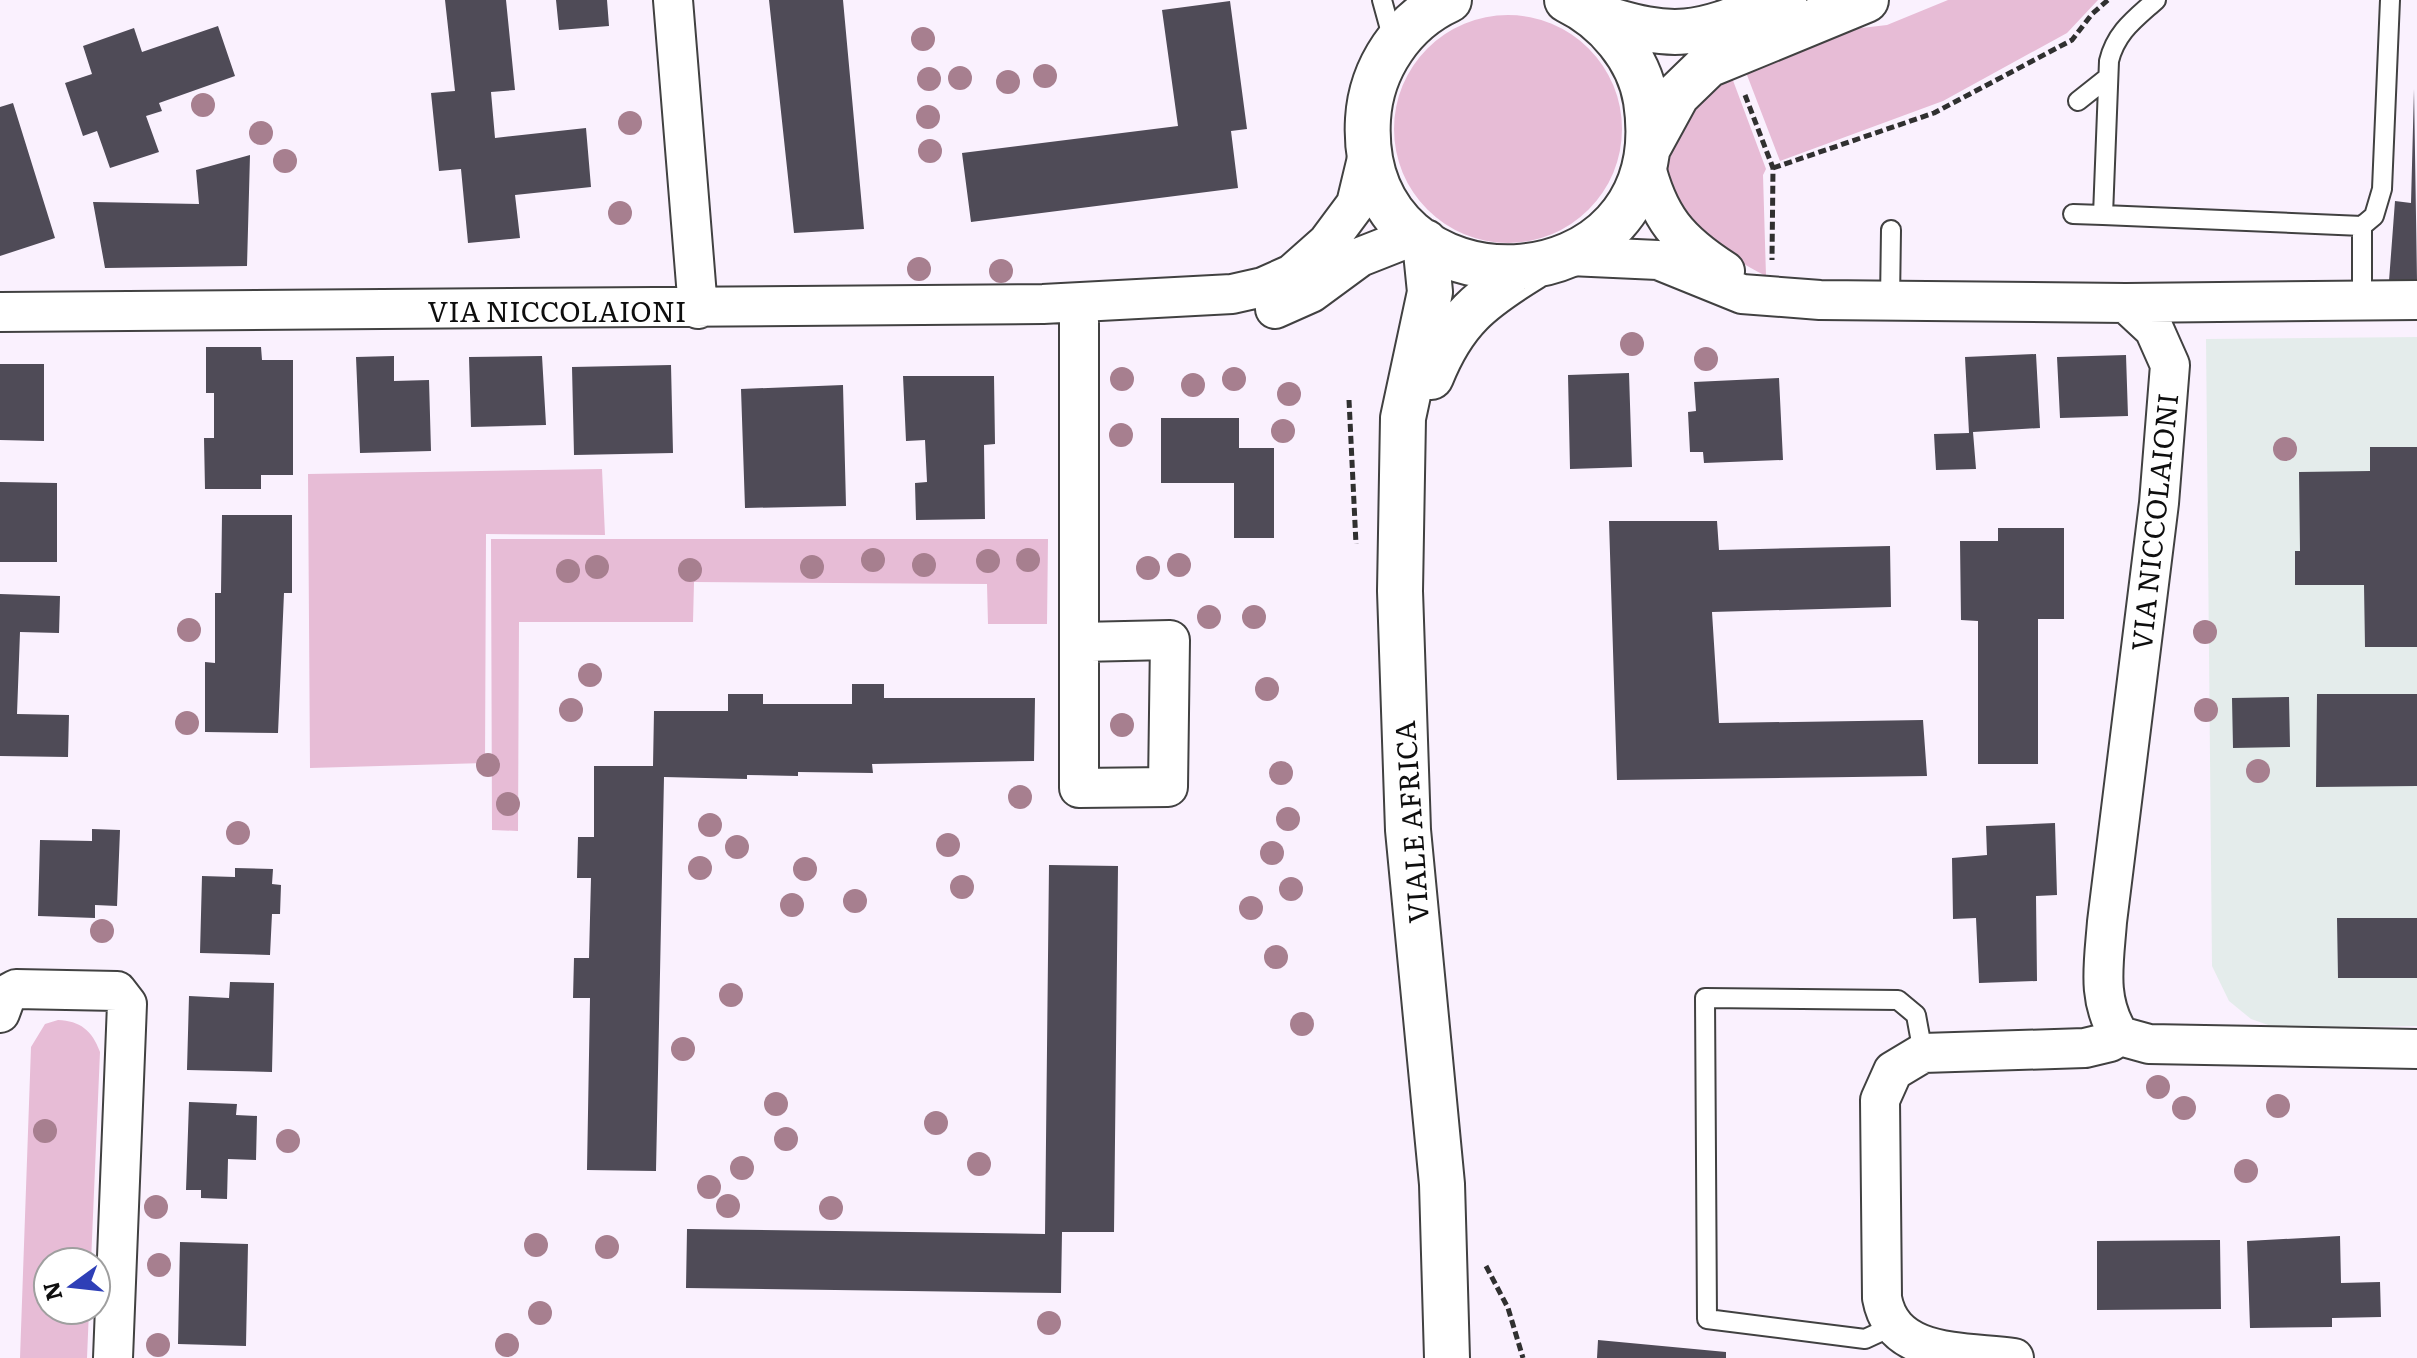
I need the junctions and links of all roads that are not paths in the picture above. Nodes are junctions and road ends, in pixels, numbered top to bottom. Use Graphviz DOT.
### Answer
graph roads {
  1 [pos="673,0"];
  2 [pos="1382,0"];
  3 [pos="1449,0"];
  4 [pos="1784,0"];
  5 [pos="1866,0"];
  6 [pos="2156,0"];
  7 [pos="2390,0"];
  8 [pos="1579,7"];
  9 [pos="1394,45"];
  10 [pos="2107,78"];
  11 [pos="2078,101"];
  12 [pos="1369,150"];
  13 [pos="1646,155"];
  14 [pos="2073,214"];
  15 [pos="2103,215"];
  16 [pos="2362,226"];
  17 [pos="1891,230"];
  18 [pos="1420,239"];
  19 [pos="1551,262"];
  20 [pos="1764,297"];
  21 [pos="2417,300"];
  22 [pos="1890,301"];
  23 [pos="2362,301"];
  24 [pos="1096,303"];
  25 [pos="2126,303"];
  26 [pos="698,309"];
  27 [pos="0,312"];
  28 [pos="1402,458"];
  29 [pos="1080,642"];
  30 [pos="2,1000"];
  31 [pos="2120,1036"];
  32 [pos="2417,1049"];
  33 [pos="1923,1053"];
  34 [pos="1442,1184"];
  35 [pos="1891,1327"];
  36 [pos="113,1358"];
  37 [pos="1447,1358"];
  38 [pos="1471,1358"];
  39 [pos="2014,1358"];
  1 -- 26 [label="street"];
  2 -- 9 [label="lane"];
  3 -- 9 [label="street"];
  4 -- 8 [label="street, VIALE AFRICA"];
  5 -- 13 [label="street, VIALE AFRICA"];
  6 -- 10 [label="lane"];
  7 -- 16 [label="lane"];
  8 -- 13 [label="street, VIALE AFRICA"];
  9 -- 12 [label="street"];
  10 -- 11 [label="lane"];
  10 -- 15 [label="lane"];
  12 -- 18 [label="street"];
  12 -- 24 [label="street, VIA NICCOLAIONI"];
  13 -- 19 [label="street, VIALE AFRICA"];
  13 -- 20 [label="street"];
  14 -- 15 [label="lane"];
  15 -- 16 [label="lane"];
  16 -- 23 [label="lane"];
  17 -- 22 [label="lane"];
  18 -- 19 [label="street"];
  18 -- 24 [label="street, VIA NICCOLAIONI"];
  18 -- 28 [label="street, VIALE AFRICA"];
  19 -- 20 [label="street"];
  19 -- 28 [label="street, VIALE AFRICA"];
  20 -- 22 [label="street"];
  21 -- 23 [label="street"];
  22 -- 25 [label="street"];
  23 -- 25 [label="street"];
  24 -- 26 [label="street, VIA NICCOLAIONI"];
  24 -- 29 [label="street"];
  25 -- 31 [label="street, VIA NICCOLAIONI"];
  26 -- 27 [label="street, VIA NICCOLAIONI"];
  28 -- 34 [label="street, VIALE AFRICA"];
  30 -- 36 [label="street"];
  31 -- 32 [label="street"];
  31 -- 33 [label="street"];
  33 -- 35 [label="street"];
  33 -- 35 [label="lane"];
  34 -- 37 [label="street, VIALE AFRICA"];
  34 -- 38 [label="street, VIALE AFRICA"];
  35 -- 39 [label="street"];
}
